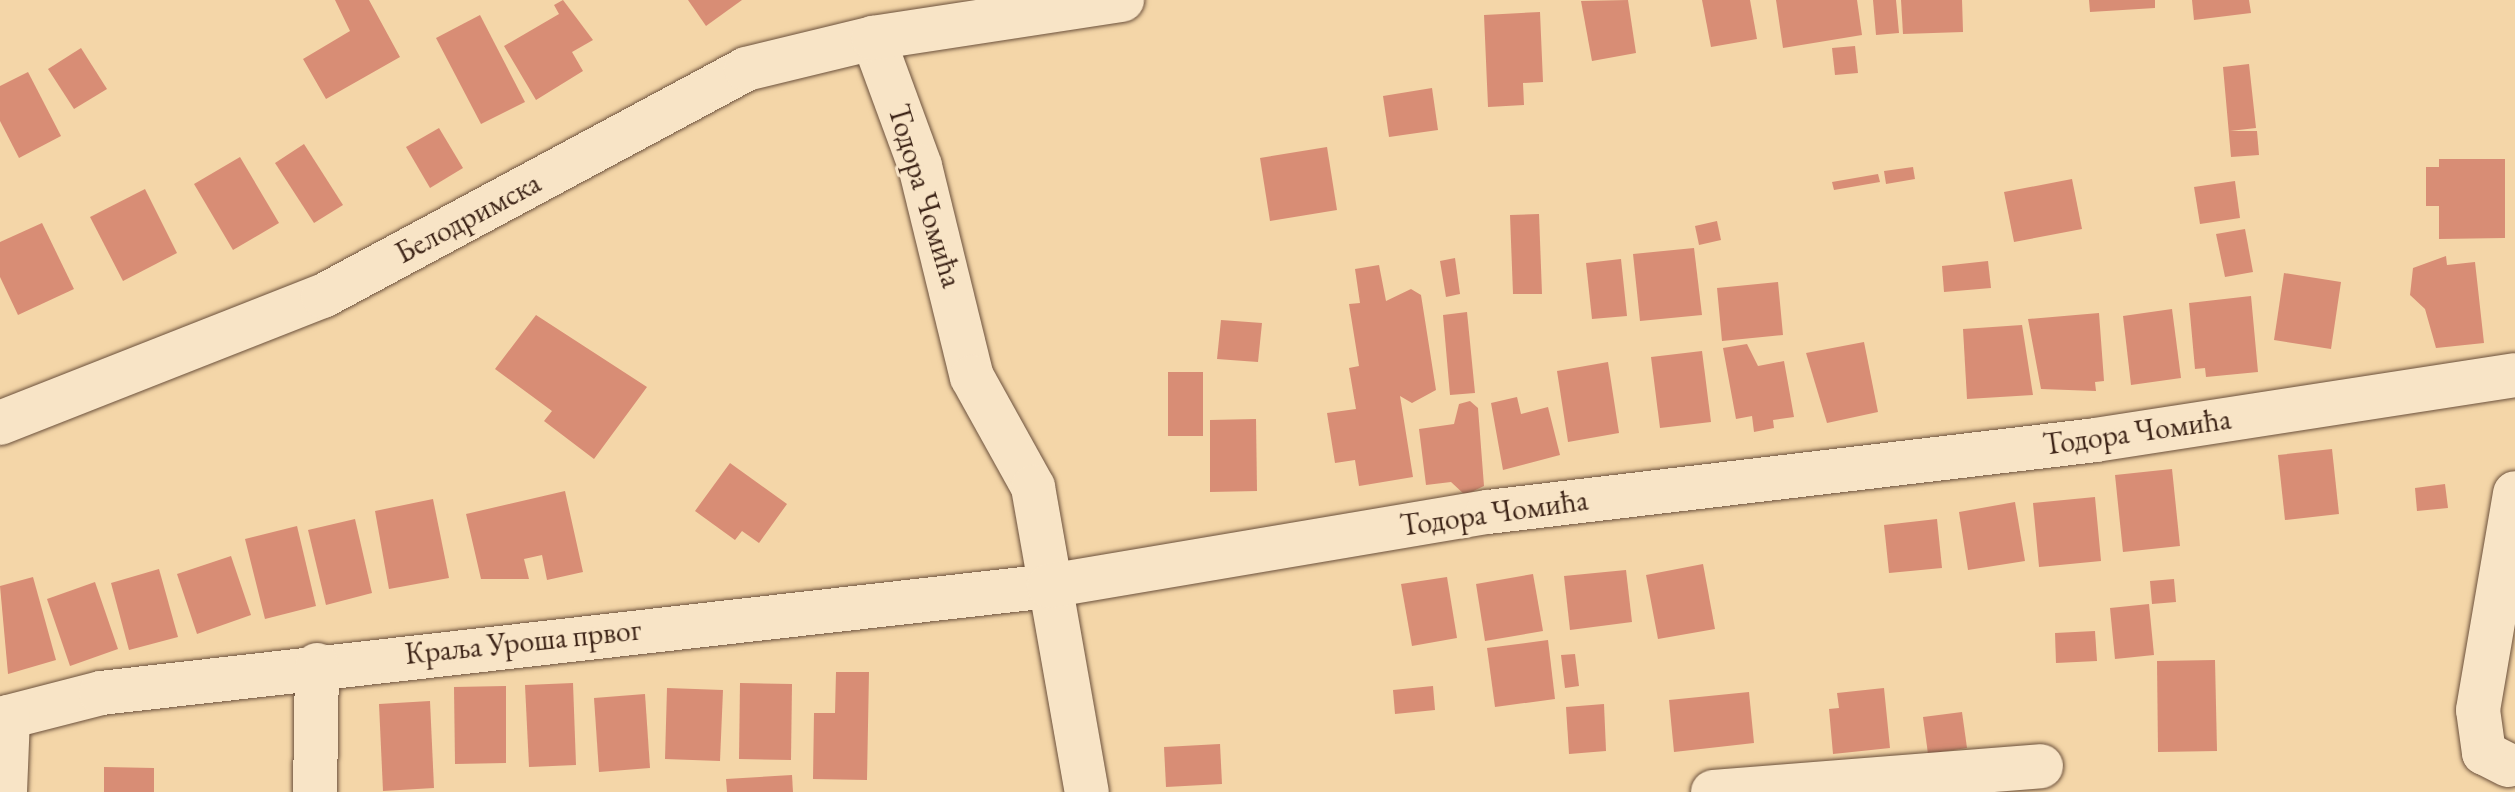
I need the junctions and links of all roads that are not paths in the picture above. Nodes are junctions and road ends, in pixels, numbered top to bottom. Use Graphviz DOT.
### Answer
graph roads {
  1 [pos="971,0"];
  2 [pos="1122,0"];
  3 [pos="938,30"];
  4 [pos="873,38"];
  5 [pos="2515,375"];
  6 [pos="0,423"];
  7 [pos="2515,493"];
  8 [pos="1049,586"];
  9 [pos="317,665"];
  10 [pos="4,718"];
  11 [pos="2041,766"];
  12 [pos="2508,774"];
  13 [pos="5,792"];
  14 [pos="315,792"];
  15 [pos="1087,792"];
  16 [pos="1713,792"];
  1 -- 3 [label="street"];
  2 -- 3 [label="street, Белодримска"];
  3 -- 4 [label="street, Белодримска"];
  4 -- 6 [label="street, Белодримска"];
  4 -- 8 [label="street, Тодора Чомића"];
  5 -- 8 [label="street, Тодора Чомића"];
  7 -- 12 [label="street"];
  8 -- 9 [label="street, Краља Уроша првог"];
  8 -- 15 [label="street"];
  9 -- 10 [label="street, Краља Уроша првог"];
  9 -- 14 [label="street"];
  10 -- 13 [label="street"];
  11 -- 16 [label="street"];
}
